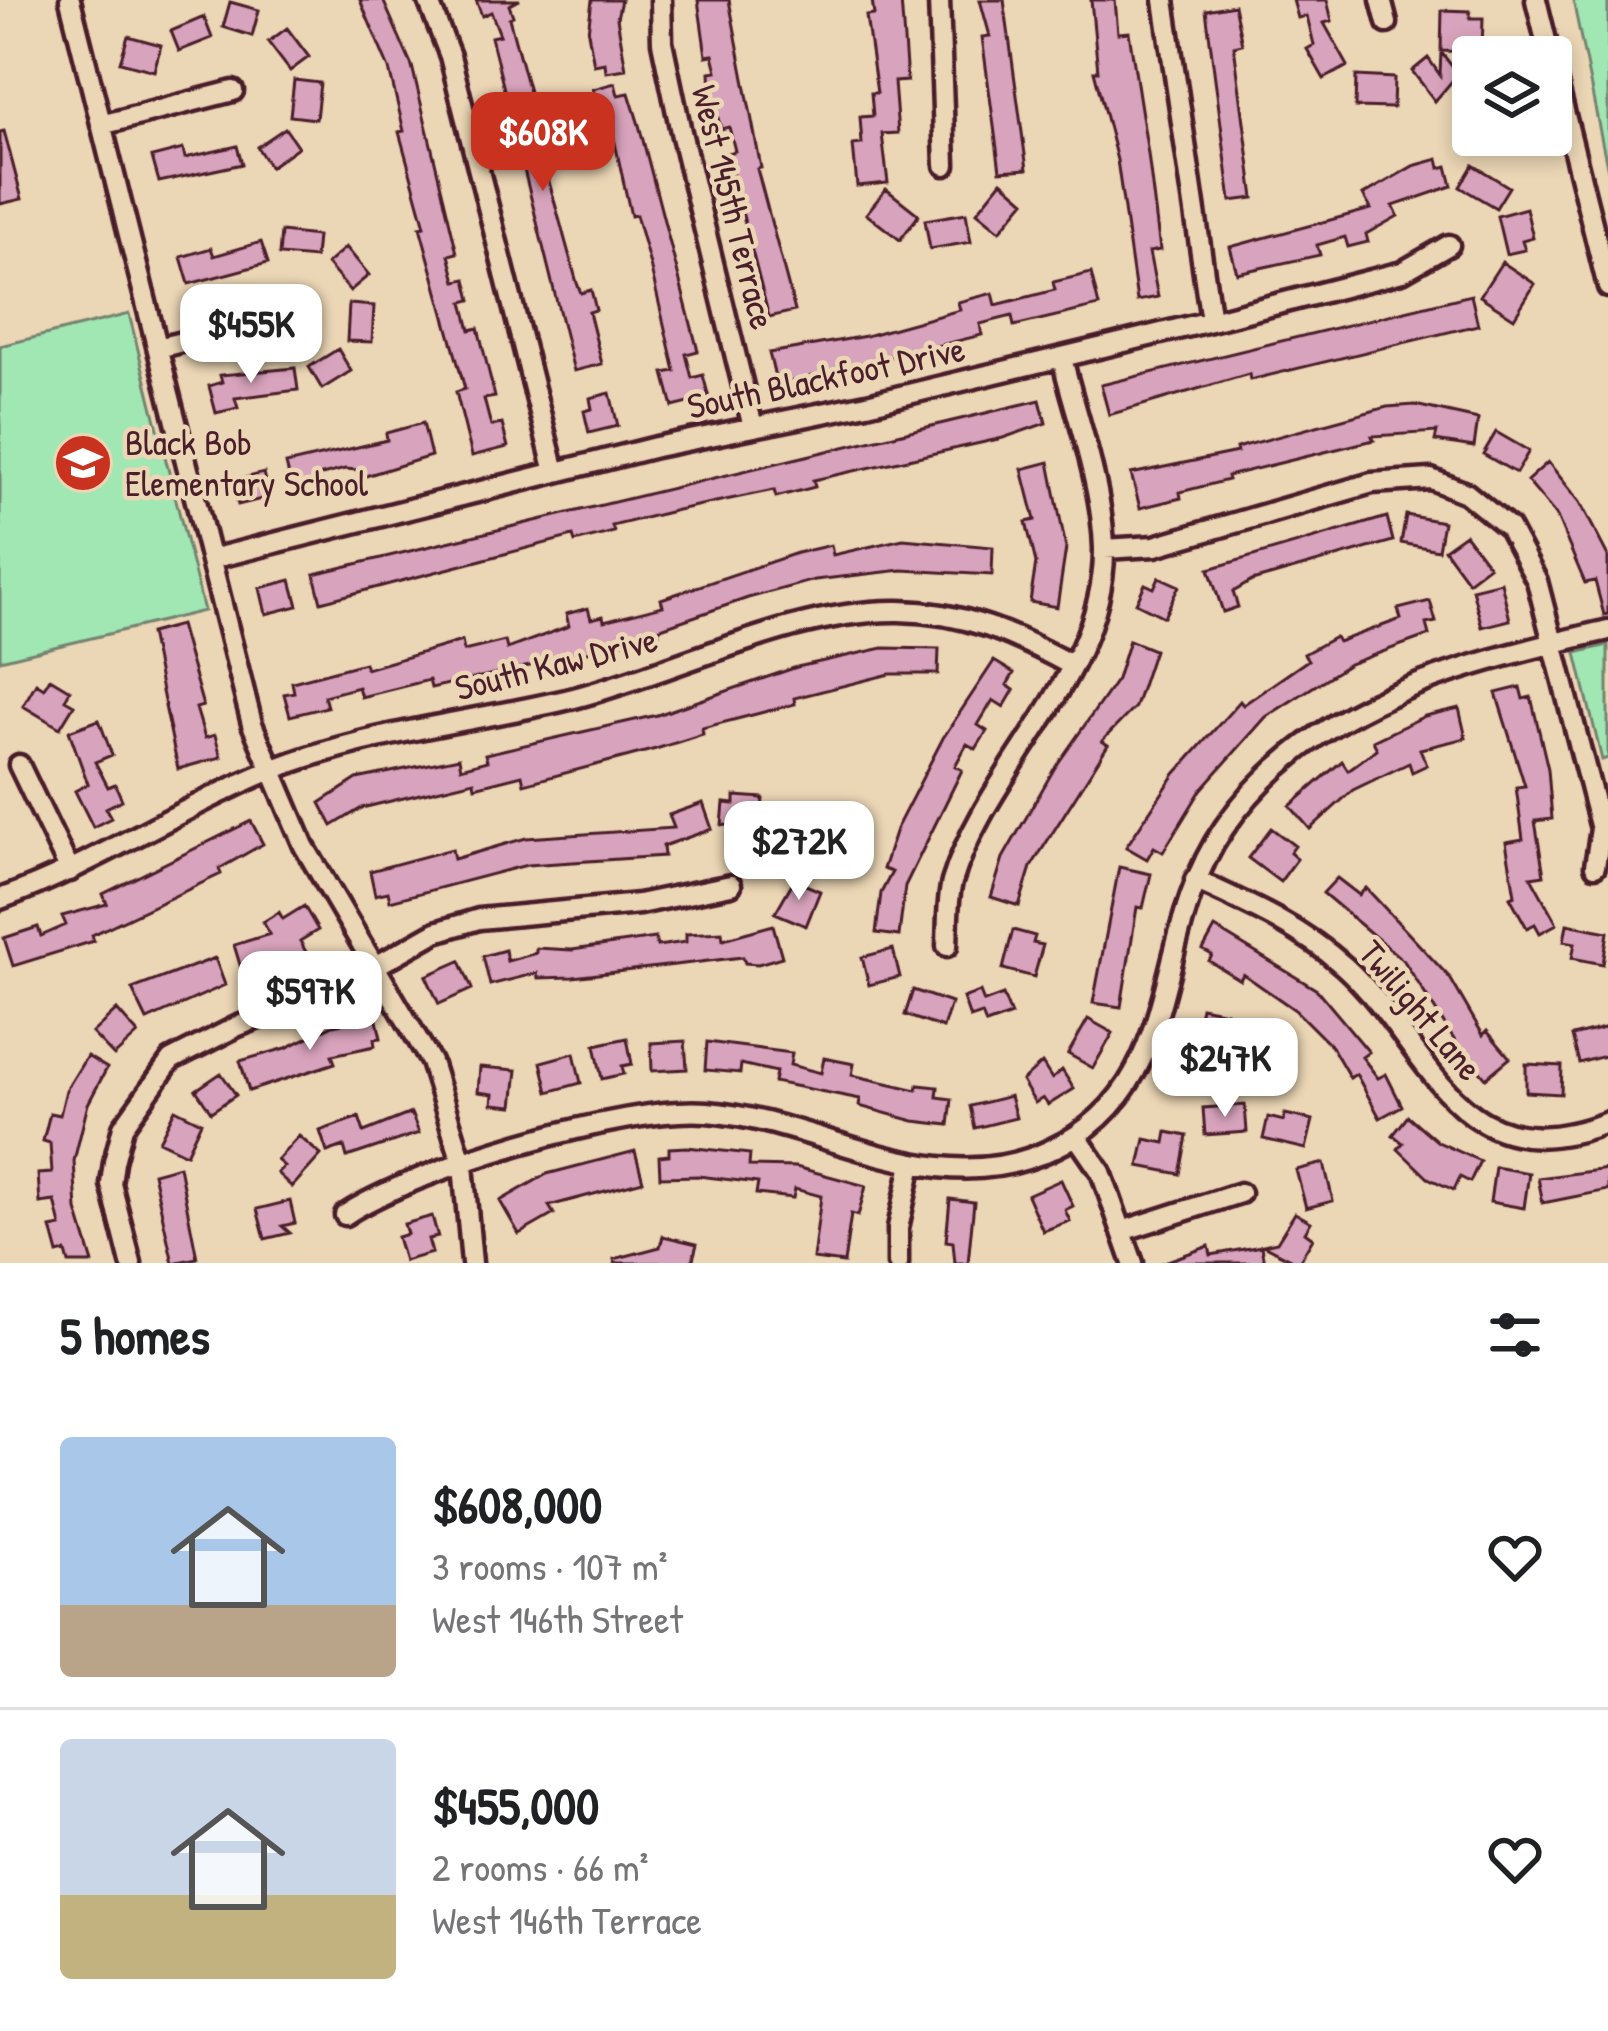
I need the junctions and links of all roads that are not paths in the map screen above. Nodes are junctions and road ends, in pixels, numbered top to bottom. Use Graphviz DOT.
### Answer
graph roads {
  1 [pos="70,0"];
  2 [pos="428,0"];
  3 [pos="661,0"];
  4 [pos="939,0"];
  5 [pos="1164,0"];
  6 [pos="1381,0"];
  7 [pos="1536,0"];
  8 [pos="1387,23"];
  9 [pos="1545,36"];
  10 [pos="233,92"];
  11 [pos="101,125"];
  12 [pos="1572,142"];
  13 [pos="945,165"];
  14 [pos="1449,245"];
  15 [pos="1608,287"];
  16 [pos="289,315"];
  17 [pos="1211,322"];
  18 [pos="158,348"];
  19 [pos="1062,358"];
  20 [pos="753,427"];
  21 [pos="555,472"];
  22 [pos="1104,549"];
  23 [pos="211,559"];
  24 [pos="1608,630"];
  25 [pos="1556,643"];
  26 [pos="1070,665"];
  27 [pos="19,765"];
  28 [pos="269,771"];
  29 [pos="1595,866"];
  30 [pos="70,871"];
  31 [pos="1195,880"];
  32 [pos="731,885"];
  33 [pos="0,899"];
  34 [pos="947,946"];
  35 [pos="374,962"];
  36 [pos="1608,1122"];
  37 [pos="1077,1137"];
  38 [pos="912,1164"];
  39 [pos="463,1166"];
  40 [pos="1240,1193"];
  41 [pos="344,1214"];
  42 [pos="1122,1231"];
  43 [pos="131,1263"];
  44 [pos="472,1263"];
  45 [pos="898,1263"];
  46 [pos="1132,1263"];
  1 -- 11 [label="street"];
  2 -- 21 [label="street"];
  3 -- 20 [label="street, West 145th Terrace"];
  4 -- 13 [label="street"];
  5 -- 17 [label="street"];
  6 -- 8 [label="street"];
  7 -- 9 [label="street"];
  10 -- 11 [label="street"];
  11 -- 18 [label="street"];
  12 -- 15 [label="street"];
  14 -- 17 [label="street, South Blackfoot Drive"];
  16 -- 18 [label="street"];
  17 -- 19 [label="street, South Blackfoot Drive"];
  18 -- 23 [label="street"];
  19 -- 20 [label="street, South Blackfoot Drive"];
  19 -- 22 [label="street"];
  20 -- 21 [label="street, South Blackfoot Drive"];
  21 -- 23 [label="street, South Blackfoot Drive"];
  22 -- 25 [label="street"];
  22 -- 26 [label="street"];
  23 -- 28 [label="street"];
  24 -- 25 [label="street"];
  25 -- 29 [label="street"];
  25 -- 31 [label="street"];
  26 -- 28 [label="street, South Kaw Drive"];
  26 -- 34 [label="street"];
  27 -- 30 [label="street"];
  28 -- 30 [label="street, South Kaw Drive"];
  28 -- 35 [label="street"];
  30 -- 33 [label="street, South Kaw Drive"];
  31 -- 36 [label="street, Twilight Lane"];
  31 -- 37 [label="street"];
  32 -- 35 [label="street"];
  35 -- 39 [label="street"];
  35 -- 43 [label="street"];
  37 -- 38 [label="street"];
  37 -- 42 [label="street"];
  38 -- 39 [label="street"];
  38 -- 45 [label="street"];
  39 -- 41 [label="street"];
  39 -- 44 [label="street"];
  40 -- 42 [label="street"];
  42 -- 46 [label="street"];
}
